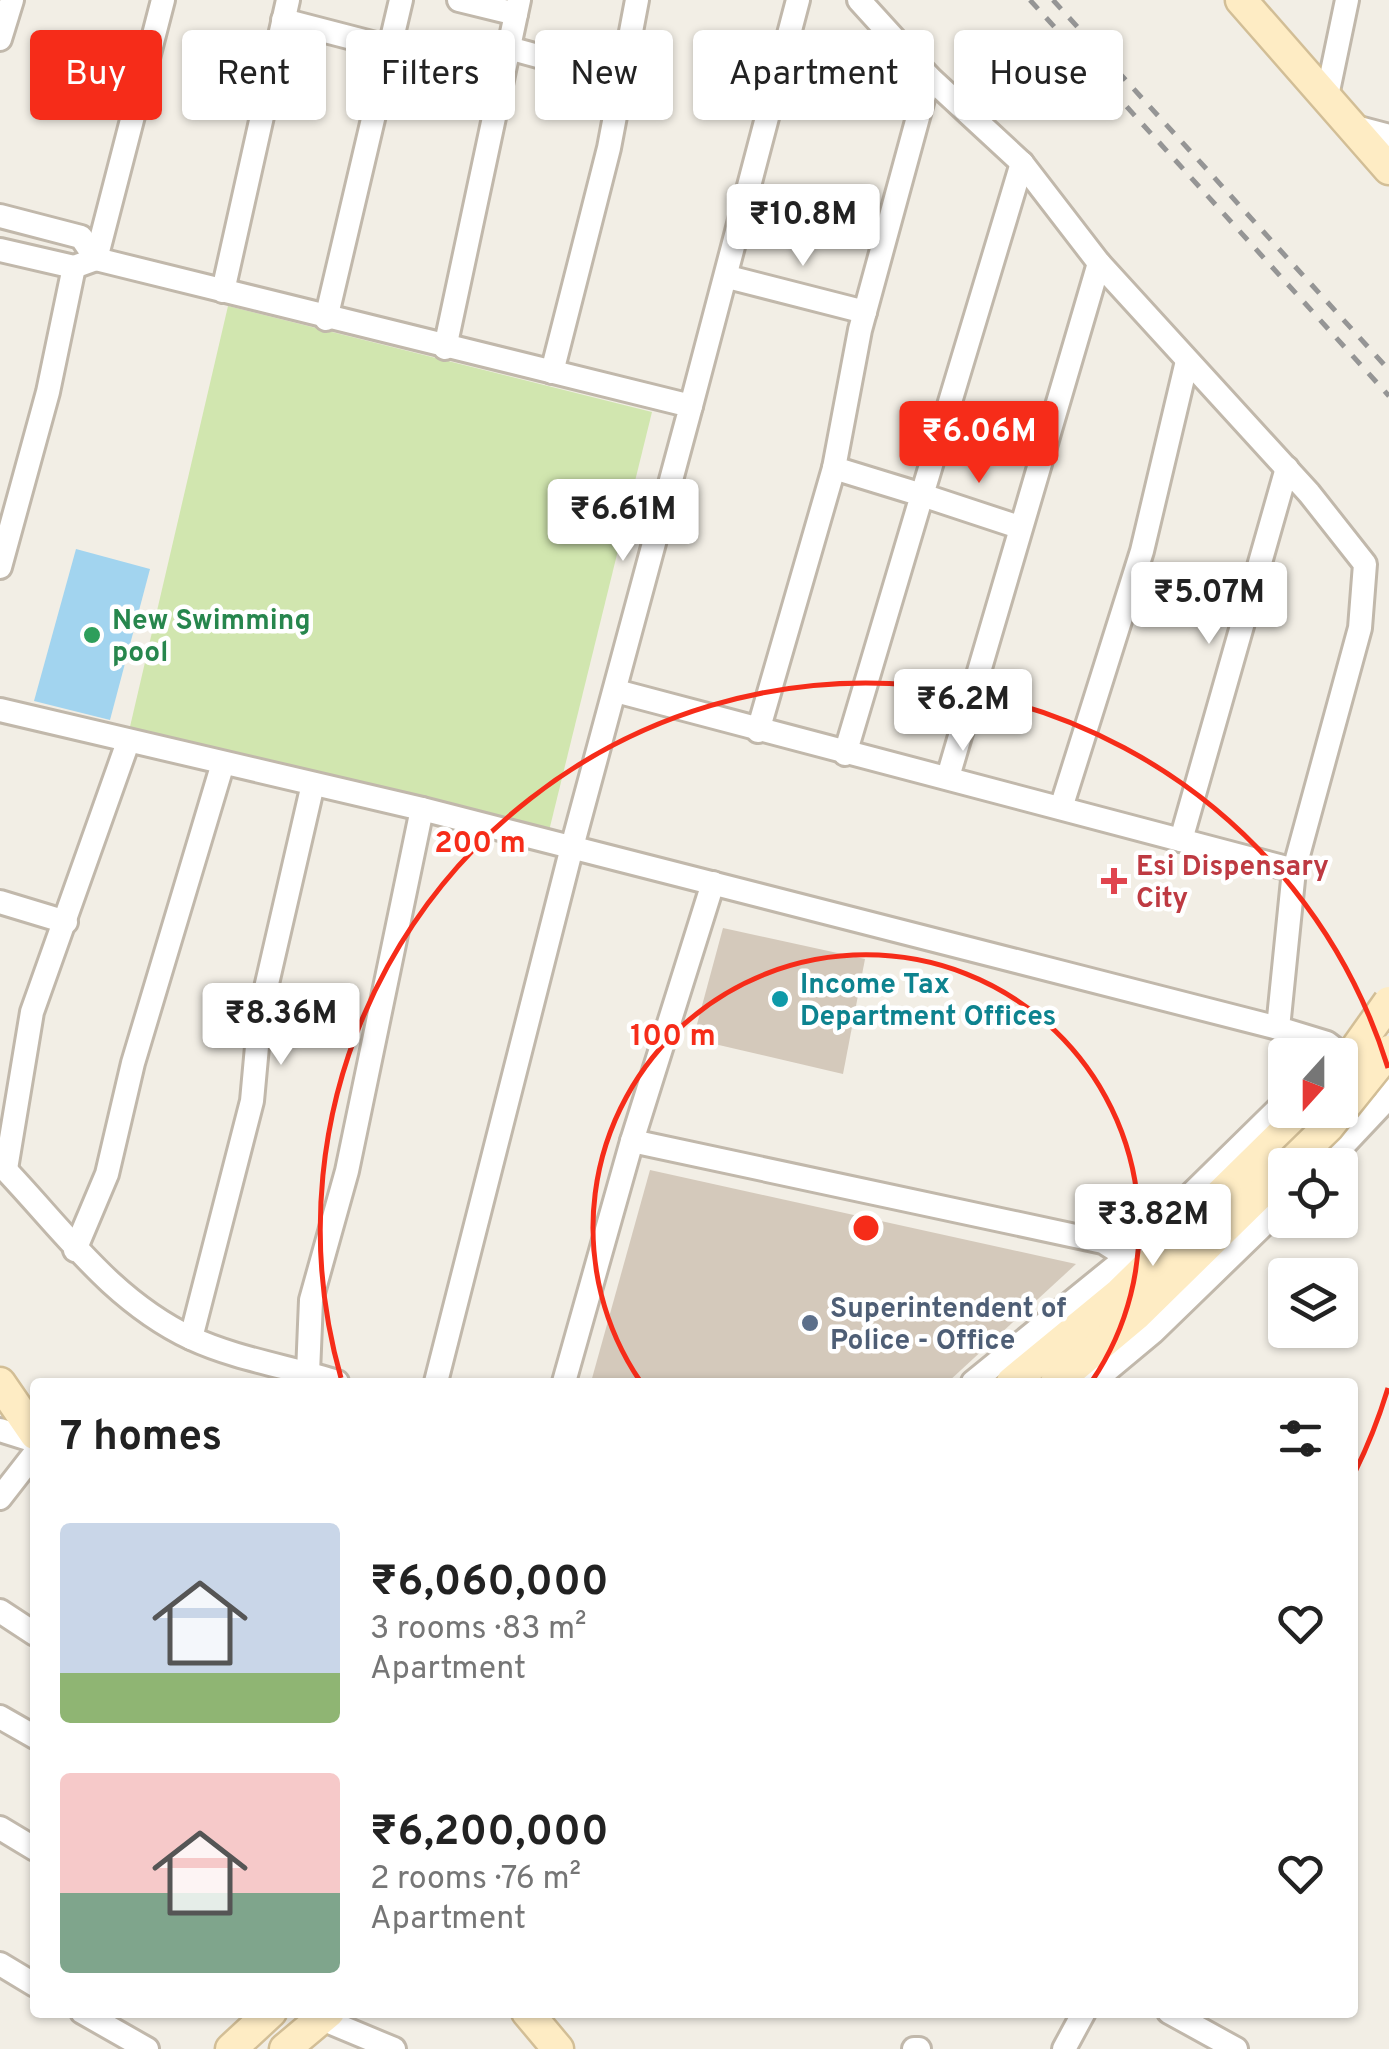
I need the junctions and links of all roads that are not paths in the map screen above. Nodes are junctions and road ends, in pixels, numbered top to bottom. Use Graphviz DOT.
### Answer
graph roads {
  1 [pos="12,0"];
  2 [pos="163,0"];
  3 [pos="402,0"];
  4 [pos="459,0"];
  5 [pos="637,0"];
  6 [pos="798,0"];
  7 [pos="859,0"];
  8 [pos="1241,0"];
  9 [pos="1347,0"];
  10 [pos="518,7"];
  11 [pos="286,10"];
  12 [pos="395,30"];
  13 [pos="631,30"];
  14 [pos="886,30"];
  15 [pos="346,32"];
  16 [pos="0,39"];
  17 [pos="934,82"];
  18 [pos="1327,96"];
  19 [pos="374,120"];
  20 [pos="494,120"];
  21 [pos="613,120"];
  22 [pos="916,120"];
  23 [pos="1355,128"];
  24 [pos="1389,136"];
  25 [pos="1022,163"];
  26 [pos="1389,170"];
  27 [pos="0,216"];
  28 [pos="0,250"];
  29 [pos="85,263"];
  30 [pos="1099,263"];
  31 [pos="728,277"];
  32 [pos="223,291"];
  33 [pos="865,312"];
  34 [pos="326,318"];
  35 [pos="445,348"];
  36 [pos="1188,361"];
  37 [pos="552,372"];
  38 [pos="691,406"];
  39 [pos="834,468"];
  40 [pos="1287,468"];
  41 [pos="922,494"];
  42 [pos="1019,527"];
  43 [pos="0,566"];
  44 [pos="616,690"];
  45 [pos="0,710"];
  46 [pos="758,731"];
  47 [pos="128,742"];
  48 [pos="844,754"];
  49 [pos="223,763"];
  50 [pos="948,777"];
  51 [pos="313,784"];
  52 [pos="1062,808"];
  53 [pos="422,810"];
  54 [pos="1181,840"];
  55 [pos="572,847"];
  56 [pos="1294,870"];
  57 [pos="712,883"];
  58 [pos="0,902"];
  59 [pos="66,922"];
  60 [pos="1389,1002"];
  61 [pos="1278,1028"];
  62 [pos="1296,1038"];
  63 [pos="1352,1038"];
  64 [pos="1389,1051"];
  65 [pos="1358,1073"];
  66 [pos="1389,1090"];
  67 [pos="1389,1097"];
  68 [pos="1268,1119"];
  69 [pos="1289,1128"];
  70 [pos="632,1141"];
  71 [pos="1306,1148"];
  72 [pos="1341,1148"];
  73 [pos="3,1166"];
  74 [pos="1268,1183"];
  75 [pos="1268,1220"];
  76 [pos="75,1250"];
  77 [pos="1127,1257"];
  78 [pos="1128,1304"];
  79 [pos="191,1338"];
  80 [pos="308,1373"];
  81 [pos="325,1378"];
  82 [pos="437,1378"];
  83 [pos="565,1378"];
  84 [pos="978,1378"];
  85 [pos="1018,1378"];
  86 [pos="1060,1378"];
  87 [pos="1098,1378"];
  88 [pos="0,1383"];
  89 [pos="30,1427"];
  90 [pos="0,1430"];
  91 [pos="30,1440"];
  92 [pos="30,1459"];
  93 [pos="0,1498"];
  94 [pos="0,1612"];
  95 [pos="30,1631"];
  96 [pos="0,1716"];
  97 [pos="30,1734"];
  98 [pos="0,1828"];
  99 [pos="30,1847"];
  100 [pos="0,1964"];
  101 [pos="30,1983"];
  102 [pos="93,2018"];
  103 [pos="265,2018"];
  104 [pos="324,2018"];
  105 [pos="330,2018"];
  106 [pos="532,2018"];
  107 [pos="1081,2018"];
  108 [pos="1174,2018"];
  109 [pos="1192,2039"];
  110 [pos="147,2049"];
  111 [pos="231,2049"];
  112 [pos="285,2049"];
  113 [pos="394,2049"];
  114 [pos="558,2049"];
  115 [pos="1064,2049"];
  116 [pos="1236,2049"];
  1 -- 16 [label="street"];
  2 -- 29 [label="street"];
  3 -- 12 [label="street"];
  4 -- 10 [label="street"];
  5 -- 13 [label="street"];
  6 -- 31 [label="street"];
  7 -- 14 [label="street"];
  8 -- 18 [label="main road"];
  9 -- 18 [label="street"];
  11 -- 15 [label="street"];
  11 -- 32 [label="street"];
  17 -- 25 [label="street"];
  18 -- 23 [label="main road"];
  19 -- 34 [label="street"];
  20 -- 35 [label="street"];
  21 -- 37 [label="street"];
  22 -- 33 [label="street"];
  23 -- 24 [label="street"];
  23 -- 26 [label="main road"];
  25 -- 30 [label="street"];
  25 -- 41 [label="street"];
  27 -- 29 [label="street"];
  28 -- 29 [label="street"];
  29 -- 32 [label="street"];
  29 -- 43 [label="street"];
  30 -- 36 [label="street"];
  30 -- 42 [label="street"];
  31 -- 33 [label="street"];
  31 -- 38 [label="street"];
  32 -- 34 [label="street"];
  33 -- 39 [label="street"];
  34 -- 35 [label="street"];
  35 -- 37 [label="street"];
  36 -- 40 [label="street"];
  36 -- 52 [label="street"];
  37 -- 38 [label="street"];
  38 -- 44 [label="street"];
  39 -- 41 [label="street"];
  39 -- 46 [label="street"];
  40 -- 54 [label="street"];
  40 -- 56 [label="street"];
  41 -- 42 [label="street"];
  41 -- 48 [label="street"];
  42 -- 50 [label="street"];
  44 -- 46 [label="street"];
  44 -- 55 [label="street"];
  45 -- 47 [label="street"];
  46 -- 48 [label="street"];
  47 -- 49 [label="street"];
  47 -- 59 [label="street"];
  48 -- 50 [label="street"];
  49 -- 51 [label="street"];
  49 -- 76 [label="street"];
  50 -- 52 [label="street"];
  51 -- 53 [label="street"];
  51 -- 79 [label="street"];
  52 -- 54 [label="street"];
  53 -- 55 [label="street"];
  53 -- 80 [label="street"];
  54 -- 56 [label="street"];
  55 -- 57 [label="street"];
  55 -- 82 [label="street"];
  56 -- 61 [label="street"];
  57 -- 61 [label="street"];
  57 -- 70 [label="street"];
  58 -- 59 [label="street"];
  59 -- 73 [label="street"];
  60 -- 63 [label="main road, bridge"];
  61 -- 62 [label="street"];
  64 -- 71 [label="main road, bridge"];
  65 -- 66 [label="street"];
  67 -- 72 [label="street"];
  68 -- 77 [label="street"];
  69 -- 78 [label="main road"];
  70 -- 77 [label="street"];
  70 -- 83 [label="street"];
  73 -- 76 [label="street"];
  74 -- 78 [label="main road"];
  75 -- 87 [label="street"];
  76 -- 79 [label="street"];
  77 -- 84 [label="street"];
  78 -- 85 [label="main road"];
  78 -- 86 [label="main road"];
  79 -- 80 [label="street"];
  80 -- 81 [label="street"];
  88 -- 89 [label="main road"];
  90 -- 91 [label="street"];
  92 -- 93 [label="street"];
  94 -- 95 [label="street"];
  96 -- 97 [label="street"];
  98 -- 99 [label="street"];
  100 -- 101 [label="street"];
  102 -- 110 [label="street"];
  103 -- 111 [label="main road"];
  104 -- 112 [label="main road"];
  105 -- 113 [label="street"];
  106 -- 114 [label="main road"];
  107 -- 115 [label="street"];
  108 -- 109 [label="street"];
  109 -- 116 [label="street"];
}
